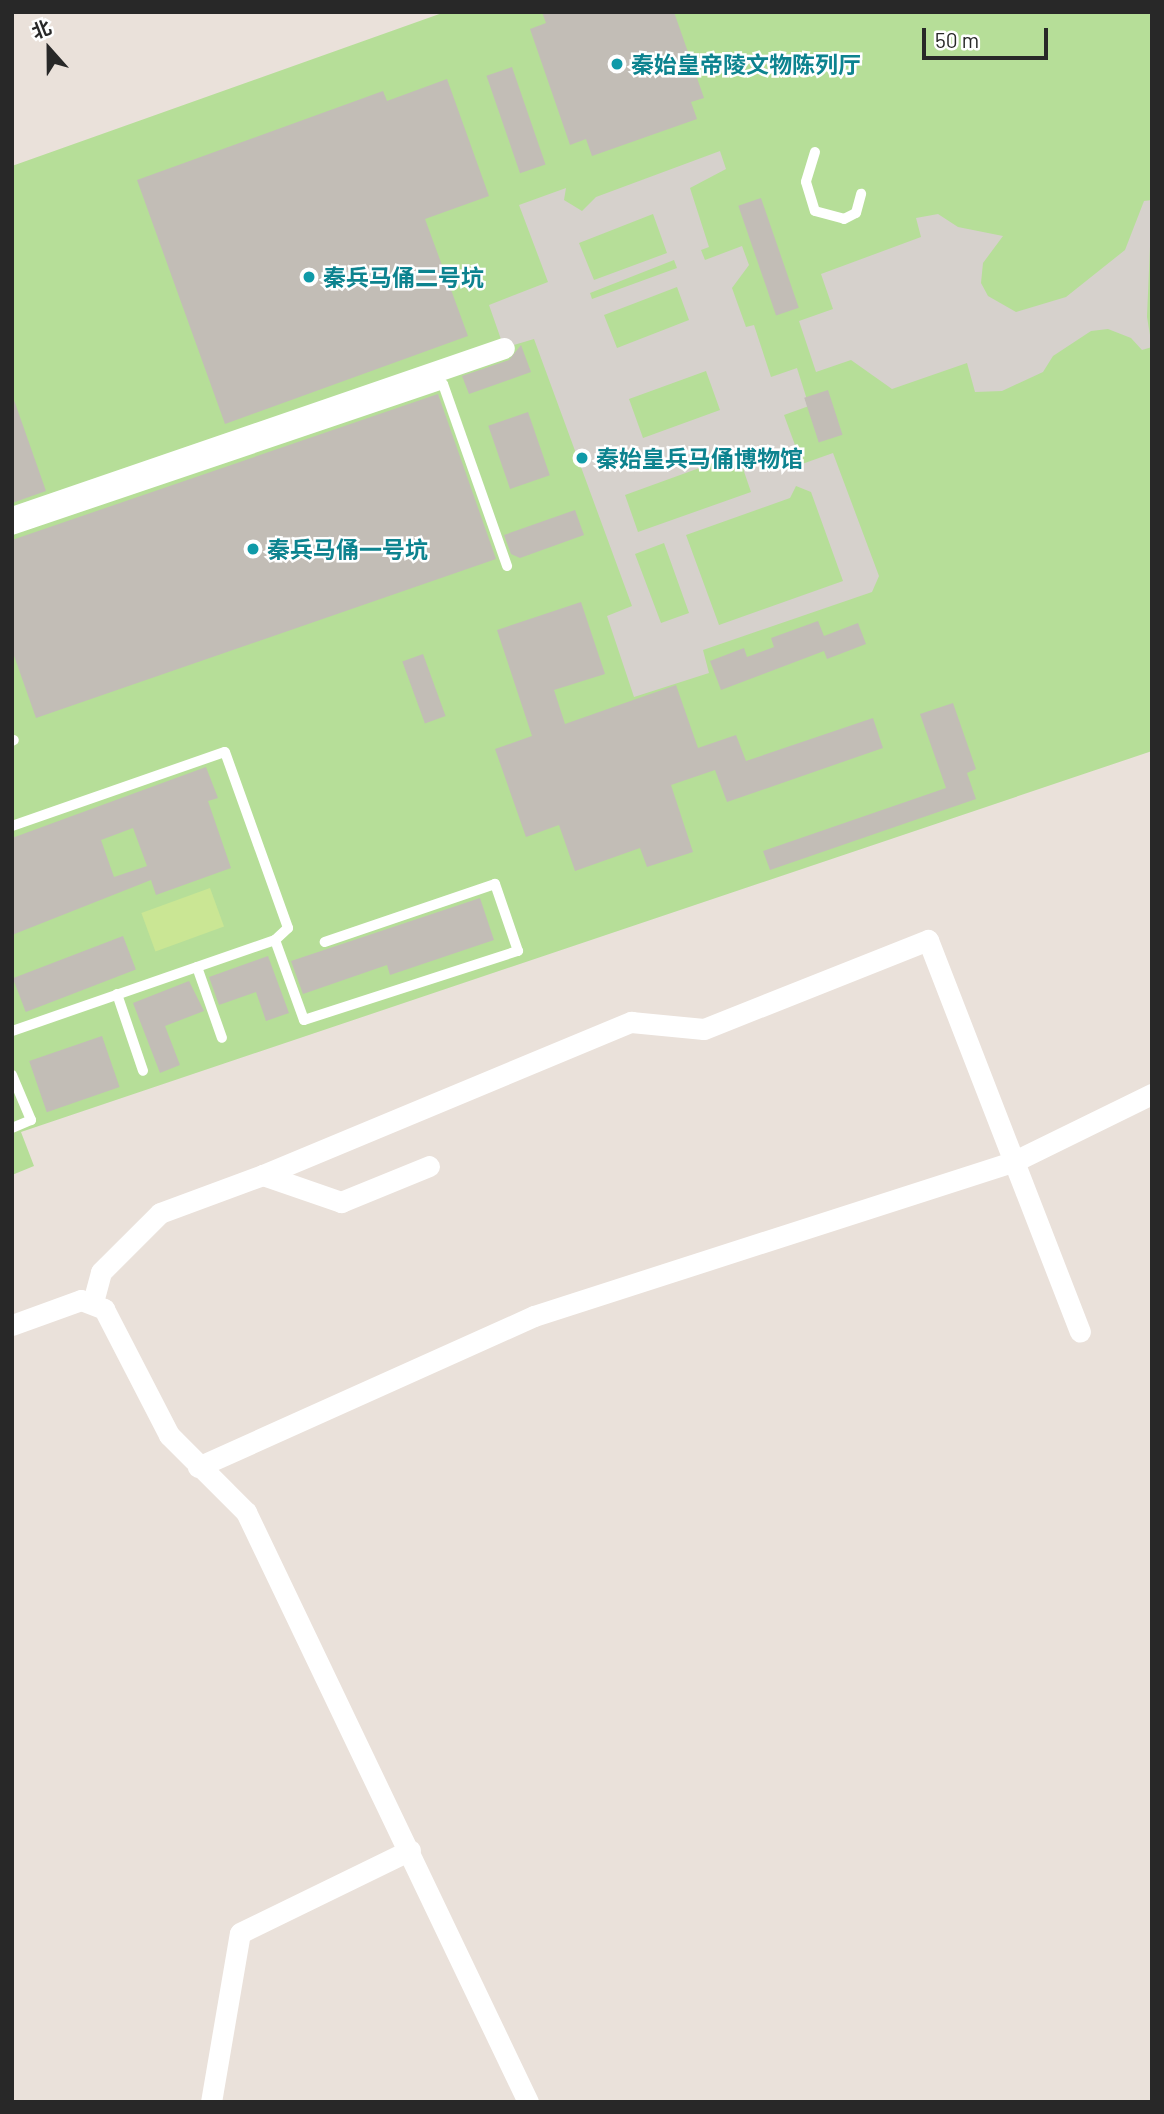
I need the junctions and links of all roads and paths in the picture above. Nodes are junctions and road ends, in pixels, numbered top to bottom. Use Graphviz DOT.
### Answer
graph roads {
  1 [pos="815,152"];
  2 [pos="861,194"];
  3 [pos="504,348"];
  4 [pos="12,517"];
  5 [pos="12,530"];
  6 [pos="507,566"];
  7 [pos="12,826"];
  8 [pos="275,940"];
  9 [pos="325,942"];
  10 [pos="197,967"];
  11 [pos="117,994"];
  12 [pos="12,1031"];
  13 [pos="222,1038"];
  14 [pos="143,1071"];
  15 [pos="12,1075"];
  16 [pos="1152,1094"];
  17 [pos="12,1128"];
  18 [pos="1015,1161"];
  19 [pos="429,1166"];
  20 [pos="263,1175"];
  21 [pos="93,1302"];
  22 [pos="12,1325"];
  23 [pos="1080,1332"];
  24 [pos="198,1467"];
  25 [pos="410,1850"];
  26 [pos="211,2102"];
  27 [pos="528,2102"];
  1 -- 2 [label="lane"];
  3 -- 4 [label="street"];
  5 -- 6 [label="lane"];
  7 -- 8 [label="lane"];
  8 -- 9 [label="lane"];
  8 -- 10 [label="lane"];
  10 -- 11 [label="lane"];
  10 -- 13 [label="lane"];
  11 -- 12 [label="lane"];
  11 -- 14 [label="lane"];
  15 -- 17 [label="lane"];
  16 -- 18 [label="street"];
  18 -- 20 [label="street"];
  18 -- 23 [label="street"];
  18 -- 24 [label="street"];
  19 -- 20 [label="street"];
  20 -- 21 [label="street"];
  21 -- 22 [label="street"];
  21 -- 24 [label="street"];
  24 -- 25 [label="street"];
  25 -- 26 [label="street"];
  25 -- 27 [label="street"];
}
